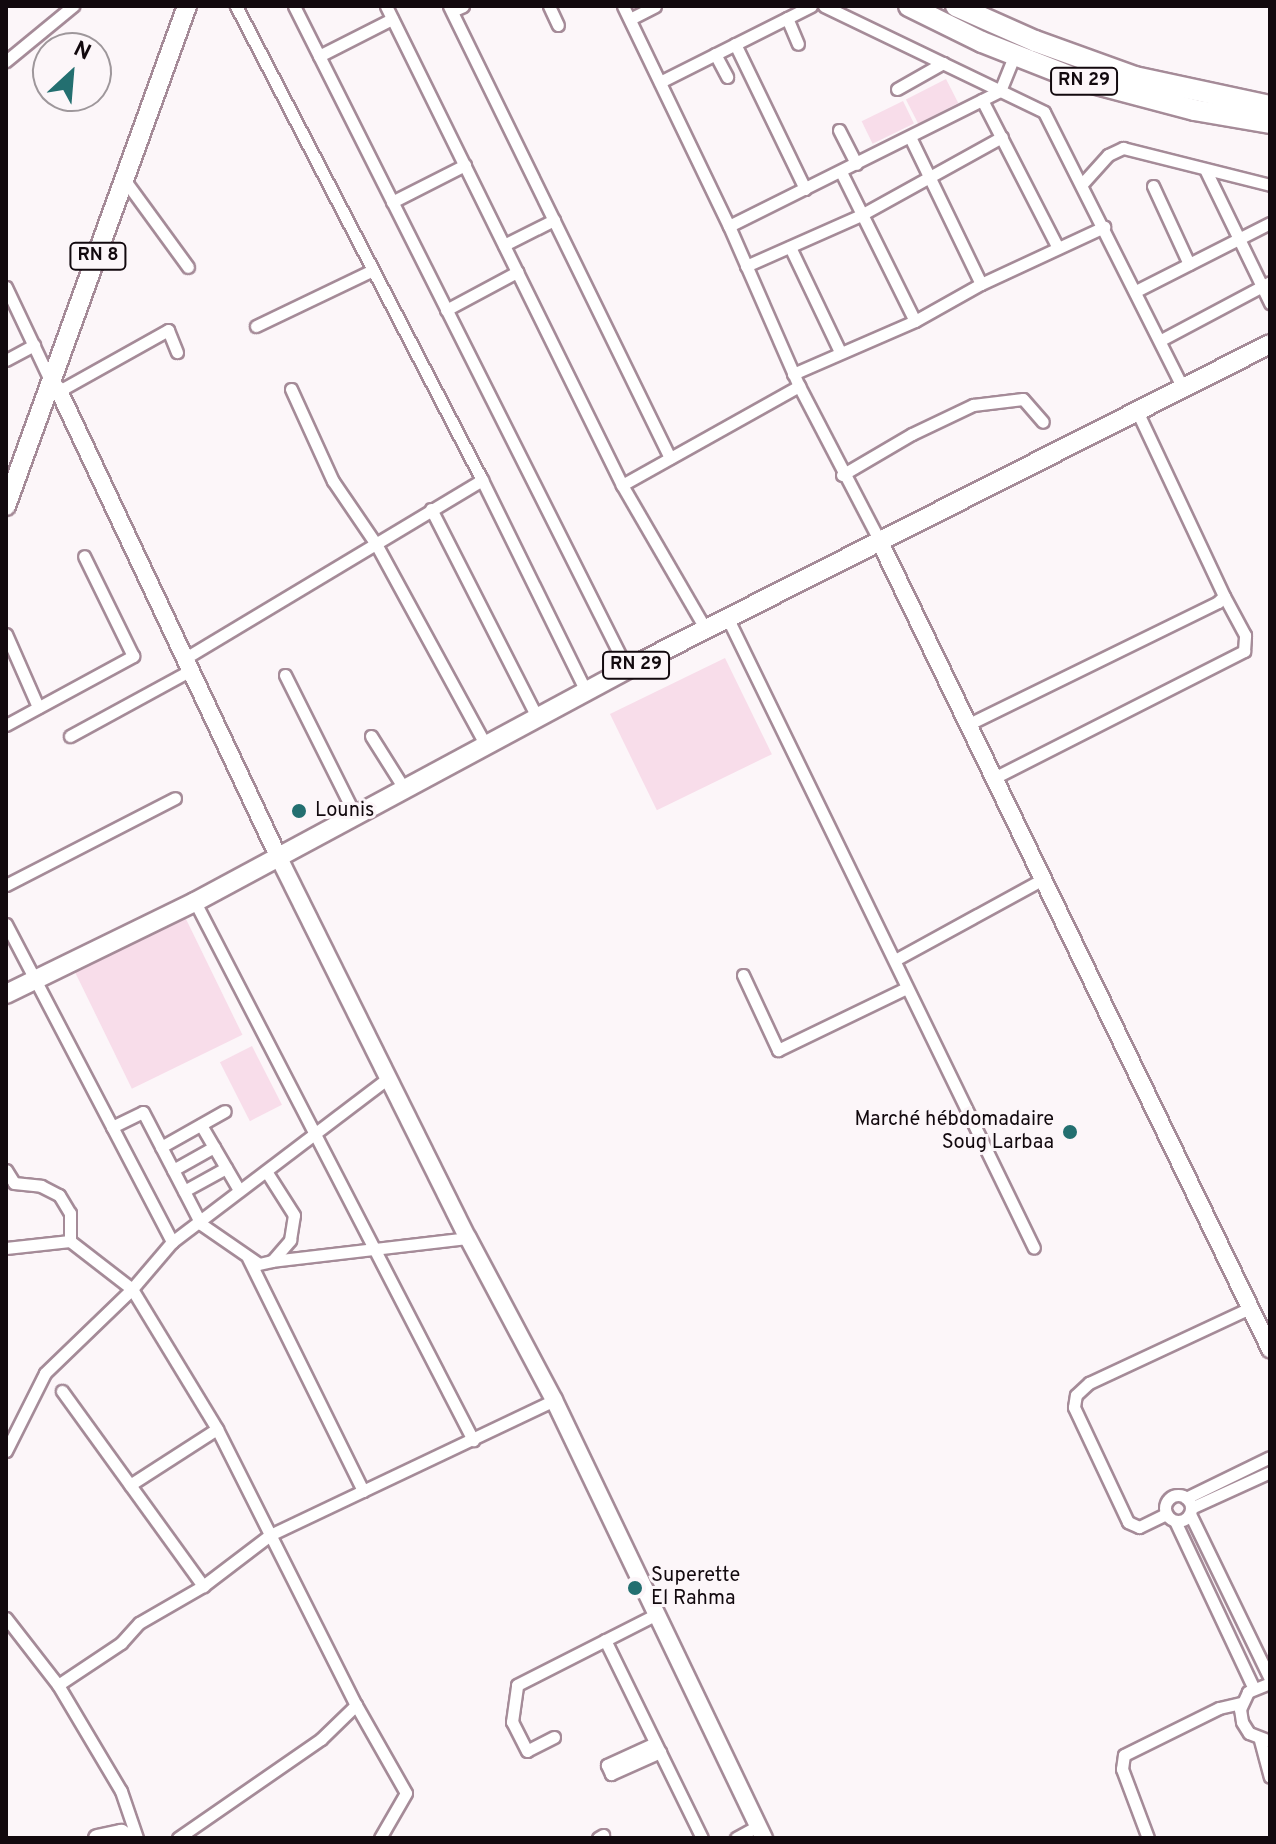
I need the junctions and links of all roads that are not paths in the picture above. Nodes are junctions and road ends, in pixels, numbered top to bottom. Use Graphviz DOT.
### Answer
graph roads {
  1 [pos="73,6"];
  2 [pos="187,6"];
  3 [pos="236,6"];
  4 [pos="294,6"];
  5 [pos="386,6"];
  6 [pos="549,6"];
  7 [pos="623,6"];
  8 [pos="655,6"];
  9 [pos="811,6"];
  10 [pos="824,6"];
  11 [pos="909,6"];
  12 [pos="956,6"];
  13 [pos="454,8"];
  14 [pos="787,18"];
  15 [pos="392,19"];
  16 [pos="630,19"];
  17 [pos="558,25"];
  18 [pos="735,44"];
  19 [pos="798,44"];
  20 [pos="715,54"];
  21 [pos="1015,54"];
  22 [pos="319,56"];
  23 [pos="6,61"];
  24 [pos="943,63"];
  25 [pos="727,77"];
  26 [pos="660,82"];
  27 [pos="897,89"];
  28 [pos="1000,91"];
  29 [pos="982,100"];
  30 [pos="1270,106"];
  31 [pos="1270,123"];
  32 [pos="839,130"];
  33 [pos="910,137"];
  34 [pos="1002,137"];
  35 [pos="856,164"];
  36 [pos="465,165"];
  37 [pos="1206,171"];
  38 [pos="841,172"];
  39 [pos="932,176"];
  40 [pos="126,182"];
  41 [pos="1082,184"];
  42 [pos="1270,185"];
  43 [pos="1153,186"];
  44 [pos="805,189"];
  45 [pos="392,202"];
  46 [pos="861,215"];
  47 [pos="554,220"];
  48 [pos="1270,223"];
  49 [pos="729,226"];
  50 [pos="1104,227"];
  51 [pos="1238,239"];
  52 [pos="504,245"];
  53 [pos="790,247"];
  54 [pos="1058,248"];
  55 [pos="1189,264"];
  56 [pos="746,266"];
  57 [pos="188,267"];
  58 [pos="371,271"];
  59 [pos="517,272"];
  60 [pos="981,284"];
  61 [pos="1266,284"];
  62 [pos="6,287"];
  63 [pos="1136,291"];
  64 [pos="1270,303"];
  65 [pos="446,310"];
  66 [pos="915,321"];
  67 [pos="256,326"];
  68 [pos="1161,340"];
  69 [pos="1270,344"];
  70 [pos="34,345"];
  71 [pos="177,352"];
  72 [pos="840,352"];
  73 [pos="6,360"];
  74 [pos="793,374"];
  75 [pos="799,386"];
  76 [pos="1182,386"];
  77 [pos="55,387"];
  78 [pos="291,389"];
  79 [pos="1136,409"];
  80 [pos="1043,422"];
  81 [pos="670,458"];
  82 [pos="842,475"];
  83 [pos="482,480"];
  84 [pos="622,485"];
  85 [pos="7,502"];
  86 [pos="431,509"];
  87 [pos="879,540"];
  88 [pos="376,544"];
  89 [pos="84,556"];
  90 [pos="1224,596"];
  91 [pos="728,619"];
  92 [pos="706,630"];
  93 [pos="6,634"];
  94 [pos="187,665"];
  95 [pos="627,669"];
  96 [pos="285,675"];
  97 [pos="587,693"];
  98 [pos="38,707"];
  99 [pos="538,719"];
  100 [pos="6,725"];
  101 [pos="967,725"];
  102 [pos="70,736"];
  103 [pos="371,736"];
  104 [pos="486,746"];
  105 [pos="992,779"];
  106 [pos="405,790"];
  107 [pos="175,798"];
  108 [pos="356,817"];
  109 [pos="279,858"];
  110 [pos="1043,879"];
  111 [pos="6,885"];
  112 [pos="195,902"];
  113 [pos="6,924"];
  114 [pos="895,960"];
  115 [pos="743,975"];
  116 [pos="35,983"];
  117 [pos="906,988"];
  118 [pos="6,994"];
  119 [pos="388,1078"];
  120 [pos="225,1111"];
  121 [pos="201,1125"];
  122 [pos="112,1127"];
  123 [pos="316,1136"];
  124 [pos="161,1147"];
  125 [pos="214,1147"];
  126 [pos="226,1168"];
  127 [pos="6,1170"];
  128 [pos="173,1170"];
  129 [pos="266,1171"];
  130 [pos="239,1190"];
  131 [pos="184,1191"];
  132 [pos="201,1224"];
  133 [pos="468,1238"];
  134 [pos="70,1241"];
  135 [pos="172,1242"];
  136 [pos="373,1247"];
  137 [pos="6,1248"];
  138 [pos="1034,1248"];
  139 [pos="248,1258"];
  140 [pos="272,1261"];
  141 [pos="132,1289"];
  142 [pos="1250,1308"];
  143 [pos="1270,1349"];
  144 [pos="62,1391"];
  145 [pos="554,1400"];
  146 [pos="217,1429"];
  147 [pos="473,1440"];
  148 [pos="6,1451"];
  149 [pos="1270,1457"];
  150 [pos="1270,1472"];
  151 [pos="130,1485"];
  152 [pos="363,1491"];
  153 [pos="1189,1507"];
  154 [pos="1171,1518"];
  155 [pos="270,1535"];
  156 [pos="203,1586"];
  157 [pos="657,1614"];
  158 [pos="6,1618"];
  159 [pos="605,1640"];
  160 [pos="1270,1681"];
  161 [pos="58,1685"];
  162 [pos="1253,1687"];
  163 [pos="1241,1703"];
  164 [pos="356,1705"];
  165 [pos="554,1737"];
  166 [pos="1265,1741"];
  167 [pos="1270,1777"];
  168 [pos="761,1832"];
  169 [pos="97,1838"];
  170 [pos="130,1838"];
  171 [pos="137,1838"];
  172 [pos="178,1838"];
  173 [pos="380,1838"];
  174 [pos="702,1838"];
  175 [pos="736,1838"];
  176 [pos="1148,1838"];
  1 -- 23 [label="street"];
  2 -- 40 [label="main road, RN 8"];
  3 -- 58 [label="street"];
  4 -- 22 [label="street"];
  5 -- 15 [label="street"];
  6 -- 17 [label="street"];
  7 -- 16 [label="street"];
  8 -- 16 [label="street"];
  9 -- 14 [label="street"];
  10 -- 24 [label="street"];
  11 -- 21 [label="highway, RN 29"];
  12 -- 30 [label="highway, RN 29"];
  13 -- 47 [label="street"];
  14 -- 18 [label="street"];
  14 -- 19 [label="street"];
  15 -- 22 [label="street"];
  15 -- 36 [label="street"];
  16 -- 26 [label="street"];
  18 -- 20 [label="street"];
  18 -- 44 [label="street"];
  20 -- 25 [label="street"];
  20 -- 26 [label="street"];
  21 -- 28 [label="street"];
  21 -- 31 [label="highway, RN 29"];
  22 -- 45 [label="street"];
  24 -- 27 [label="street"];
  24 -- 28 [label="street"];
  26 -- 49 [label="street"];
  28 -- 29 [label="street"];
  28 -- 41 [label="street"];
  29 -- 33 [label="street"];
  29 -- 34 [label="street"];
  32 -- 35 [label="street"];
  33 -- 35 [label="street"];
  33 -- 39 [label="street"];
  34 -- 39 [label="street"];
  34 -- 54 [label="street"];
  35 -- 38 [label="street"];
  36 -- 45 [label="street"];
  36 -- 52 [label="street"];
  37 -- 41 [label="street"];
  37 -- 42 [label="street"];
  37 -- 51 [label="street"];
  38 -- 44 [label="street"];
  38 -- 46 [label="street"];
  39 -- 46 [label="street"];
  39 -- 60 [label="street"];
  40 -- 57 [label="street"];
  40 -- 77 [label="main road, RN 8"];
  41 -- 50 [label="street"];
  43 -- 55 [label="street"];
  44 -- 49 [label="street"];
  45 -- 65 [label="street"];
  46 -- 53 [label="street"];
  46 -- 66 [label="street"];
  47 -- 52 [label="street"];
  47 -- 81 [label="street"];
  48 -- 51 [label="street"];
  49 -- 56 [label="street"];
  50 -- 54 [label="street"];
  50 -- 63 [label="street"];
  51 -- 55 [label="street"];
  51 -- 61 [label="street"];
  52 -- 59 [label="street"];
  53 -- 56 [label="street"];
  53 -- 72 [label="street"];
  54 -- 60 [label="street"];
  55 -- 63 [label="street"];
  56 -- 74 [label="street"];
  58 -- 67 [label="street"];
  58 -- 83 [label="street"];
  59 -- 65 [label="street"];
  59 -- 84 [label="street"];
  60 -- 66 [label="street"];
  61 -- 64 [label="street"];
  61 -- 68 [label="street"];
  62 -- 70 [label="street"];
  63 -- 68 [label="street"];
  65 -- 95 [label="street"];
  66 -- 72 [label="street"];
  68 -- 76 [label="street"];
  69 -- 76 [label="main road, RN 29"];
  70 -- 73 [label="street"];
  70 -- 77 [label="street"];
  71 -- 77 [label="street"];
  72 -- 74 [label="street"];
  74 -- 75 [label="street"];
  75 -- 81 [label="street"];
  75 -- 82 [label="street"];
  76 -- 79 [label="main road, RN 29"];
  77 -- 85 [label="main road, RN 8"];
  77 -- 94 [label="street"];
  78 -- 88 [label="street"];
  79 -- 87 [label="main road, RN 29"];
  79 -- 90 [label="street"];
  80 -- 82 [label="street"];
  81 -- 84 [label="street"];
  82 -- 87 [label="street"];
  83 -- 86 [label="street"];
  83 -- 97 [label="street"];
  84 -- 92 [label="street"];
  86 -- 88 [label="street"];
  86 -- 99 [label="street"];
  87 -- 91 [label="main road, RN 29"];
  87 -- 101 [label="street"];
  88 -- 94 [label="street"];
  88 -- 104 [label="street"];
  89 -- 98 [label="street"];
  90 -- 101 [label="street"];
  90 -- 105 [label="street"];
  91 -- 92 [label="main road, RN 29"];
  91 -- 114 [label="street"];
  92 -- 95 [label="main road, RN 29"];
  93 -- 98 [label="street"];
  94 -- 102 [label="street"];
  94 -- 109 [label="street"];
  95 -- 97 [label="main road, RN 29"];
  96 -- 108 [label="street"];
  97 -- 99 [label="main road, RN 29"];
  98 -- 100 [label="street"];
  99 -- 104 [label="main road, RN 29"];
  101 -- 105 [label="street"];
  103 -- 106 [label="street"];
  104 -- 106 [label="main road, RN 29"];
  105 -- 110 [label="street"];
  106 -- 108 [label="main road, RN 29"];
  107 -- 111 [label="street"];
  108 -- 109 [label="main road, RN 29"];
  109 -- 112 [label="main road, RN 29"];
  109 -- 119 [label="street"];
  110 -- 114 [label="street"];
  110 -- 142 [label="street"];
  112 -- 116 [label="main road, RN 29"];
  112 -- 123 [label="street"];
  113 -- 116 [label="street"];
  114 -- 117 [label="street"];
  115 -- 117 [label="street"];
  116 -- 118 [label="main road, RN 29"];
  116 -- 122 [label="street"];
  117 -- 138 [label="street"];
  119 -- 123 [label="street"];
  119 -- 133 [label="street"];
  120 -- 121 [label="street"];
  121 -- 124 [label="street"];
  121 -- 125 [label="street"];
  122 -- 124 [label="street"];
  122 -- 135 [label="street"];
  123 -- 129 [label="street"];
  123 -- 136 [label="street"];
  124 -- 128 [label="street"];
  125 -- 126 [label="street"];
  125 -- 128 [label="street"];
  126 -- 130 [label="street"];
  126 -- 131 [label="street"];
  127 -- 134 [label="street"];
  128 -- 131 [label="street"];
  129 -- 130 [label="street"];
  129 -- 140 [label="street"];
  130 -- 132 [label="street"];
  131 -- 132 [label="street"];
  132 -- 135 [label="street"];
  132 -- 139 [label="street"];
  133 -- 136 [label="street"];
  133 -- 145 [label="street"];
  134 -- 137 [label="street"];
  134 -- 141 [label="street"];
  135 -- 141 [label="street"];
  136 -- 140 [label="street"];
  136 -- 147 [label="street"];
  139 -- 140 [label="street"];
  139 -- 152 [label="street"];
  141 -- 146 [label="street"];
  141 -- 148 [label="street"];
  142 -- 143 [label="street"];
  142 -- 154 [label="street"];
  144 -- 151 [label="street"];
  145 -- 147 [label="street"];
  145 -- 157 [label="street"];
  146 -- 151 [label="street"];
  146 -- 155 [label="street"];
  147 -- 152 [label="street"];
  149 -- 153 [label="street"];
  150 -- 153 [label="street"];
  151 -- 156 [label="street"];
  152 -- 155 [label="street"];
  153 -- 154 [label="street"];
  153 -- 154 [label="street"];
  153 -- 160 [label="street"];
  154 -- 162 [label="street"];
  155 -- 156 [label="street"];
  155 -- 164 [label="street"];
  156 -- 161 [label="street"];
  157 -- 159 [label="street"];
  157 -- 168 [label="street"];
  158 -- 161 [label="street"];
  159 -- 165 [label="street"];
  159 -- 174 [label="street"];
  160 -- 162 [label="street"];
  161 -- 171 [label="street"];
  162 -- 163 [label="street"];
  163 -- 166 [label="street"];
  163 -- 176 [label="street"];
  164 -- 172 [label="street"];
  164 -- 173 [label="street"];
  166 -- 167 [label="street"];
  168 -- 175 [label="street"];
  169 -- 170 [label="street"];
}
